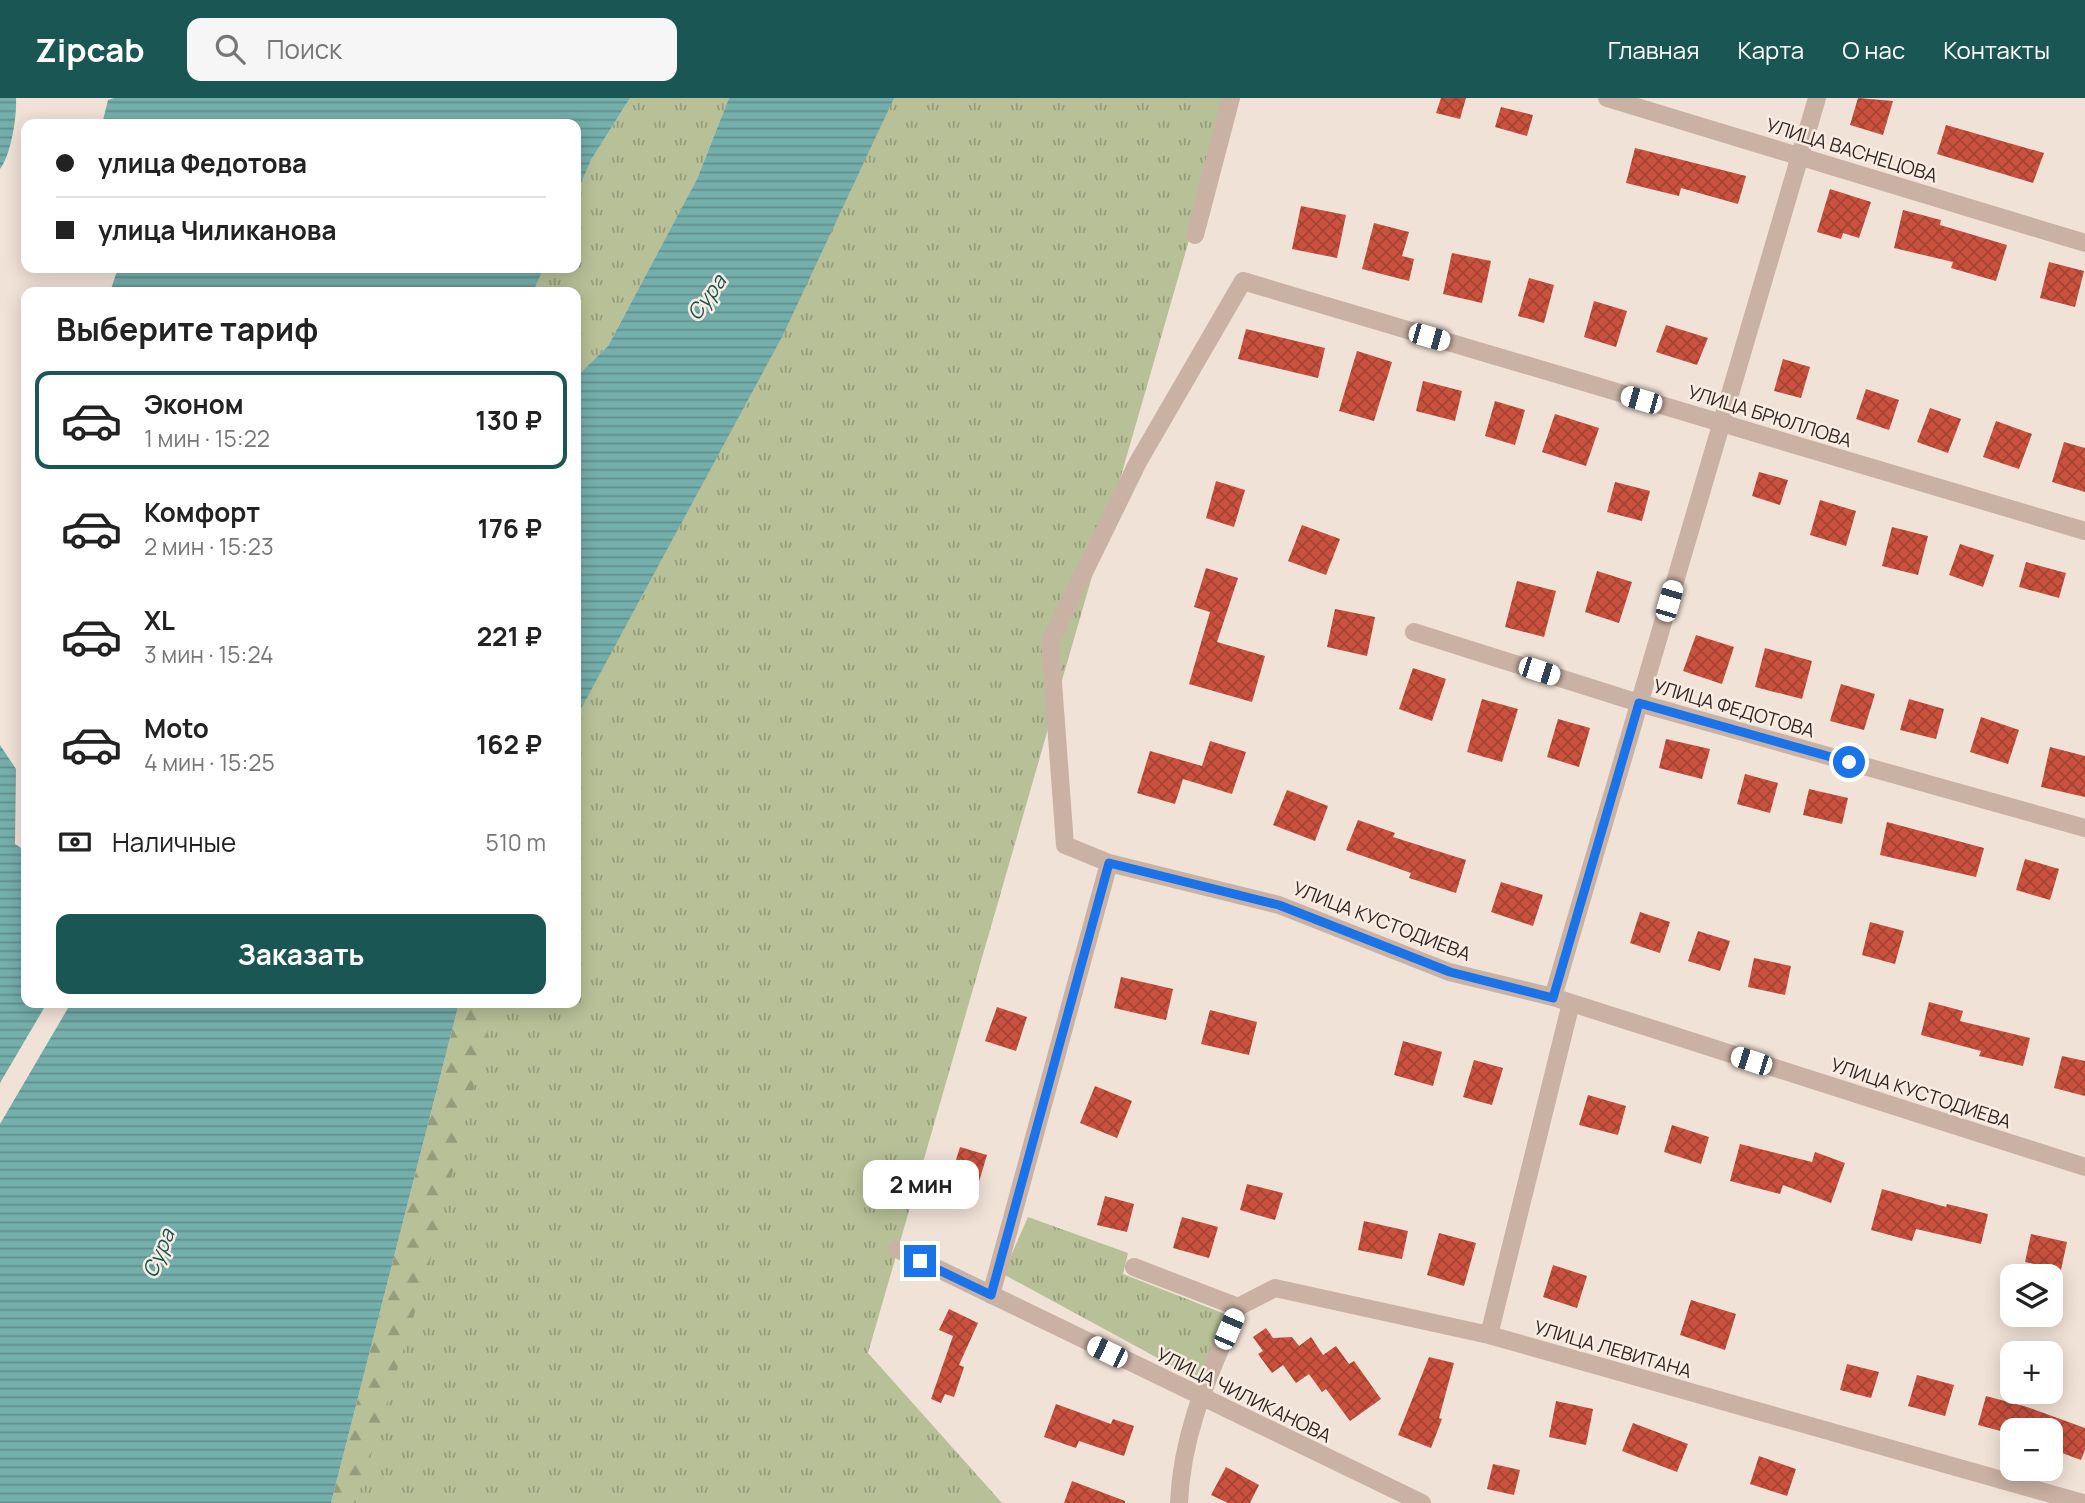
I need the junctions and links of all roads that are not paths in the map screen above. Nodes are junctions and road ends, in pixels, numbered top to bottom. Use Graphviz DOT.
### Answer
graph roads {
  1 [pos="1231,98"];
  2 [pos="1607,98"];
  3 [pos="1817,98"];
  4 [pos="1800,156"];
  5 [pos="1195,236"];
  6 [pos="2085,243"];
  7 [pos="1721,423"];
  8 [pos="2085,531"];
  9 [pos="1413,632"];
  10 [pos="1639,703"];
  11 [pos="2085,828"];
  12 [pos="1065,845"];
  13 [pos="1109,863"];
  14 [pos="1553,998"];
  15 [pos="1571,1003"];
  16 [pos="2085,1167"];
  17 [pos="897,1249"];
  18 [pos="1134,1267"];
  19 [pos="991,1295"];
  20 [pos="1238,1307"];
  21 [pos="1489,1335"];
  22 [pos="1200,1397"];
  23 [pos="1179,1503"];
  24 [pos="1422,1503"];
  25 [pos="2083,1503"];
  1 -- 5 [label="street"];
  2 -- 4 [label="street, УЛИЦА ВАСНЕЦОВА"];
  3 -- 4 [label="street"];
  4 -- 6 [label="street, УЛИЦА ВАСНЕЦОВА"];
  4 -- 7 [label="street"];
  7 -- 8 [label="street, УЛИЦА БРЮЛЛОВА"];
  7 -- 10 [label="street"];
  7 -- 12 [label="street, УЛИЦА БРЮЛЛОВА"];
  9 -- 10 [label="street, УЛИЦА ФЕДОТОВА"];
  10 -- 11 [label="street, УЛИЦА ФЕДОТОВА"];
  10 -- 14 [label="street"];
  12 -- 13 [label="street, УЛИЦА КУСТОДИЕВА"];
  13 -- 14 [label="street, УЛИЦА КУСТОДИЕВА"];
  13 -- 19 [label="street"];
  14 -- 15 [label="street, УЛИЦА КУСТОДИЕВА"];
  15 -- 16 [label="street, УЛИЦА КУСТОДИЕВА"];
  15 -- 21 [label="street"];
  17 -- 19 [label="street, УЛИЦА ЧИЛИКАНОВА"];
  18 -- 20 [label="street"];
  19 -- 22 [label="street, УЛИЦА ЧИЛИКАНОВА"];
  20 -- 21 [label="street, УЛИЦА ЛЕВИТАНА"];
  20 -- 22 [label="street"];
  21 -- 25 [label="street, УЛИЦА ЛЕВИТАНА"];
  22 -- 23 [label="street"];
  22 -- 24 [label="street, УЛИЦА ЧИЛИКАНОВА"];
}
